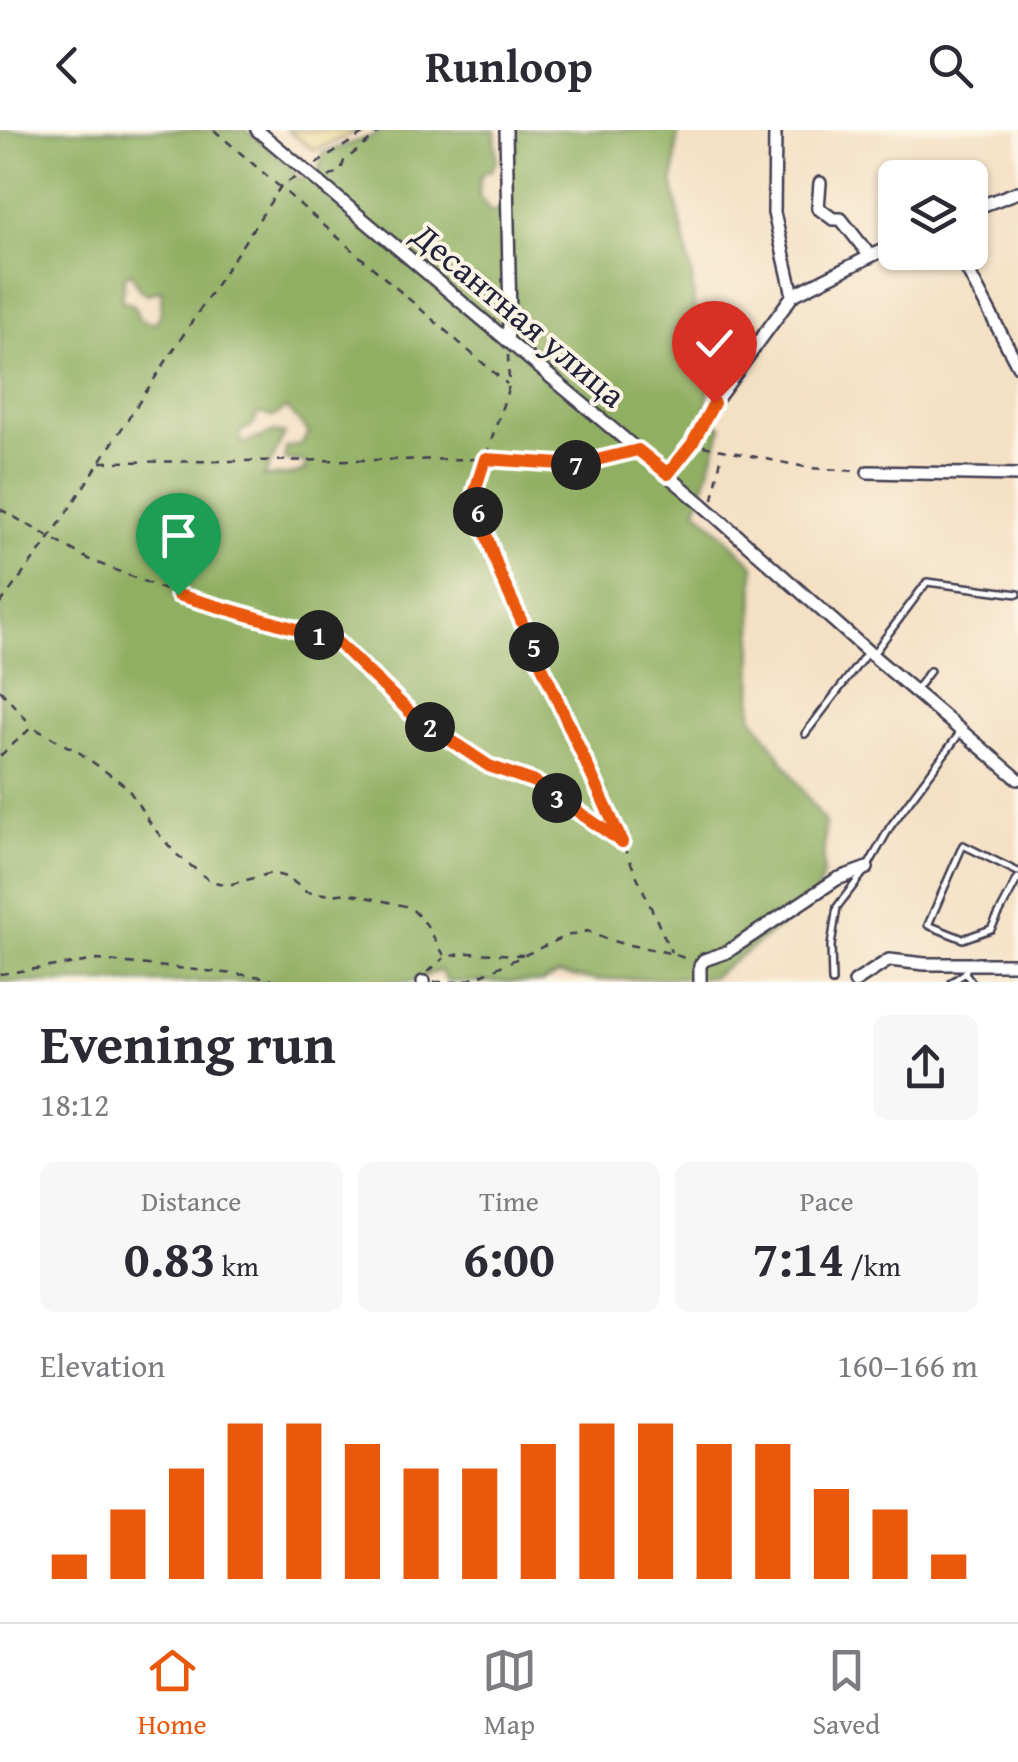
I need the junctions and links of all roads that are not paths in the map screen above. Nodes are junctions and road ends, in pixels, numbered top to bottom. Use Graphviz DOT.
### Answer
graph roads {
  1 [pos="257,130"];
  2 [pos="506,130"];
  3 [pos="775,130"];
  4 [pos="820,184"];
  5 [pos="1018,192"];
  6 [pos="988,203"];
  7 [pos="878,252"];
  8 [pos="870,256"];
  9 [pos="967,270"];
  10 [pos="793,295"];
  11 [pos="507,340"];
  12 [pos="1018,366"];
  13 [pos="868,472"];
  14 [pos="668,474"];
  15 [pos="1018,476"];
  16 [pos="1018,594"];
  17 [pos="870,653"];
  18 [pos="930,671"];
  19 [pos="914,691"];
  20 [pos="962,731"];
  21 [pos="805,734"];
  22 [pos="1018,779"];
  23 [pos="867,868"];
  24 [pos="1018,875"];
  25 [pos="1018,964"];
  26 [pos="967,968"];
  27 [pos="700,982"];
  28 [pos="832,982"];
  29 [pos="854,982"];
  30 [pos="952,982"];
  31 [pos="972,982"];
  1 -- 11 [label="street, Десантная улица"];
  2 -- 11 [label="street"];
  3 -- 10 [label="street"];
  4 -- 8 [label="street"];
  5 -- 6 [label="street"];
  7 -- 8 [label="street"];
  8 -- 10 [label="street"];
  9 -- 12 [label="street"];
  10 -- 14 [label="street"];
  11 -- 14 [label="street, Десантная улица"];
  13 -- 15 [label="street"];
  14 -- 17 [label="street, Десантная улица"];
  16 -- 17 [label="lane"];
  17 -- 19 [label="street, Десантная улица"];
  17 -- 21 [label="lane"];
  18 -- 19 [label="lane"];
  19 -- 20 [label="street, Десантная улица"];
  20 -- 22 [label="street, Десантная улица"];
  20 -- 23 [label="lane"];
  23 -- 27 [label="street"];
  23 -- 28 [label="lane"];
  24 -- 24 [label="lane"];
  25 -- 26 [label="street"];
  26 -- 29 [label="street"];
  26 -- 30 [label="lane"];
  26 -- 31 [label="lane"];
}
